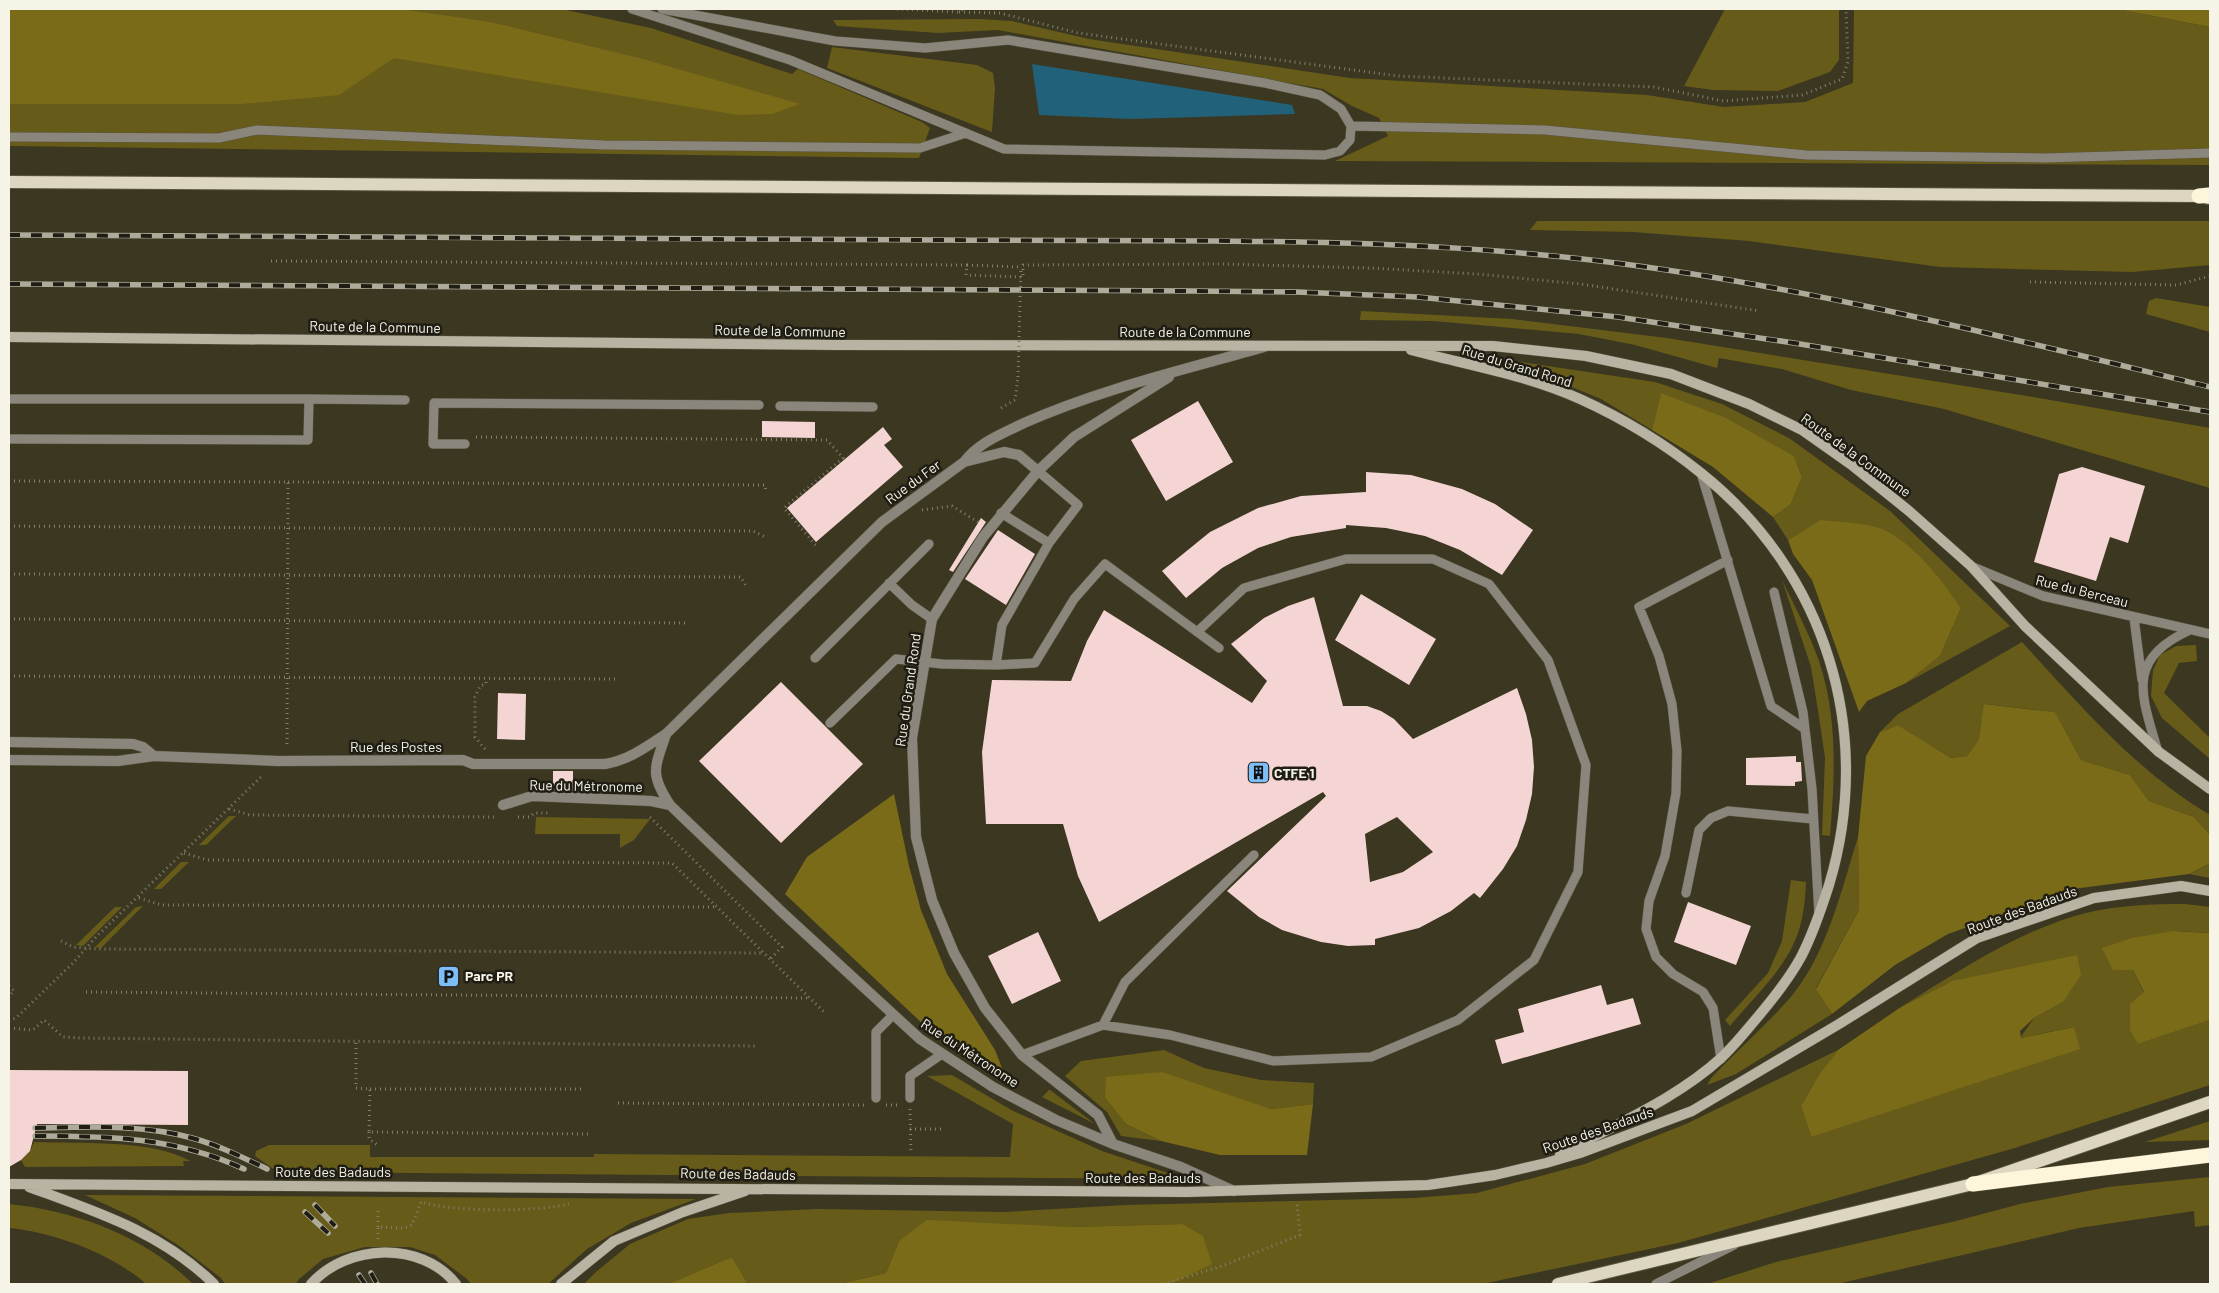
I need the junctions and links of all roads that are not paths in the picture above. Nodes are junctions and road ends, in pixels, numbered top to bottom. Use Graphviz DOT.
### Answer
graph roads {
  1 [pos="632,9"];
  2 [pos="662,9"];
  3 [pos="1351,126"];
  4 [pos="966,134"];
  5 [pos="9,137"];
  6 [pos="2210,152"];
  7 [pos="9,182"];
  8 [pos="2206,197"];
  9 [pos="9,337"];
  10 [pos="1272,345"];
  11 [pos="1396,346"];
  12 [pos="1180,370"];
  13 [pos="9,399"];
  14 [pos="309,399"];
  15 [pos="405,400"];
  16 [pos="760,406"];
  17 [pos="780,406"];
  18 [pos="872,406"];
  19 [pos="9,439"];
  20 [pos="467,440"];
  21 [pos="964,462"];
  22 [pos="1038,471"];
  23 [pos="1700,472"];
  24 [pos="1001,513"];
  25 [pos="1049,543"];
  26 [pos="929,544"];
  27 [pos="1728,560"];
  28 [pos="1971,566"];
  29 [pos="889,583"];
  30 [pos="1774,592"];
  31 [pos="2134,618"];
  32 [pos="932,619"];
  33 [pos="2190,630"];
  34 [pos="1197,632"];
  35 [pos="2210,634"];
  36 [pos="1219,648"];
  37 [pos="815,658"];
  38 [pos="925,661"];
  39 [pos="996,665"];
  40 [pos="2142,680"];
  41 [pos="830,723"];
  42 [pos="1804,729"];
  43 [pos="666,734"];
  44 [pos="9,742"];
  45 [pos="2158,752"];
  46 [pos="636,754"];
  47 [pos="154,756"];
  48 [pos="9,760"];
  49 [pos="2210,789"];
  50 [pos="503,805"];
  51 [pos="670,805"];
  52 [pos="1813,819"];
  53 [pos="1254,855"];
  54 [pos="2210,891"];
  55 [pos="1686,893"];
  56 [pos="1819,918"];
  57 [pos="893,1015"];
  58 [pos="1103,1025"];
  59 [pos="942,1054"];
  60 [pos="1022,1055"];
  61 [pos="1721,1059"];
  62 [pos="910,1098"];
  63 [pos="876,1102"];
  64 [pos="2210,1102"];
  65 [pos="1113,1144"];
  66 [pos="2210,1155"];
  67 [pos="1546,1163"];
  68 [pos="9,1184"];
  69 [pos="22,1184"];
  70 [pos="1973,1184"];
  71 [pos="753,1188"];
  72 [pos="1234,1191"];
  73 [pos="1752,1237"];
  74 [pos="214,1284"];
  75 [pos="312,1284"];
  76 [pos="456,1284"];
  77 [pos="561,1284"];
  78 [pos="1558,1284"];
  79 [pos="1656,1284"];
  1 -- 4 [label="lane"];
  2 -- 3 [label="lane"];
  3 -- 4 [label="lane"];
  3 -- 6 [label="lane"];
  4 -- 5 [label="lane"];
  7 -- 8 [label="main road"];
  9 -- 10 [label="main road, Route de la Commune"];
  10 -- 11 [label="main road, Route de la Commune"];
  10 -- 12 [label="street, Rue du Fer"];
  11 -- 23 [label="main road, Rue du Grand Rond"];
  11 -- 28 [label="main road, Route de la Commune"];
  12 -- 21 [label="street, Rue du Fer"];
  12 -- 22 [label="street, Rue du Grand Rond"];
  13 -- 14 [label="lane"];
  14 -- 15 [label="lane"];
  14 -- 19 [label="lane"];
  16 -- 20 [label="lane"];
  17 -- 18 [label="lane"];
  21 -- 22 [label="street"];
  21 -- 43 [label="street, Rue du Fer"];
  22 -- 24 [label="street, Rue du Grand Rond"];
  22 -- 25 [label="lane"];
  23 -- 27 [label="lane"];
  23 -- 56 [label="main road, Rue du Grand Rond"];
  24 -- 25 [label="lane"];
  24 -- 32 [label="street, Rue du Grand Rond"];
  25 -- 39 [label="lane"];
  26 -- 29 [label="lane"];
  27 -- 42 [label="lane"];
  27 -- 61 [label="lane"];
  28 -- 31 [label="lane, Rue du Berceau"];
  28 -- 45 [label="main road, Route de la Commune"];
  29 -- 32 [label="lane"];
  29 -- 37 [label="lane"];
  30 -- 42 [label="lane"];
  31 -- 33 [label="lane, Rue du Berceau"];
  31 -- 40 [label="lane"];
  32 -- 38 [label="street, Rue du Grand Rond"];
  33 -- 35 [label="lane, Rue du Berceau"];
  33 -- 40 [label="lane"];
  34 -- 36 [label="lane"];
  34 -- 39 [label="lane"];
  34 -- 58 [label="lane"];
  38 -- 39 [label="lane"];
  38 -- 41 [label="lane"];
  38 -- 60 [label="street, Rue du Grand Rond"];
  40 -- 45 [label="lane"];
  42 -- 52 [label="lane"];
  43 -- 46 [label="street, Rue du Fer"];
  43 -- 51 [label="street, Rue du Métronome"];
  44 -- 47 [label="street, Rue des Postes"];
  45 -- 49 [label="main road, Route de la Commune"];
  46 -- 47 [label="street, Rue des Postes"];
  47 -- 48 [label="street, Rue des Postes"];
  50 -- 51 [label="street, Rue du Métronome"];
  51 -- 57 [label="street, Rue du Métronome"];
  52 -- 55 [label="lane"];
  52 -- 56 [label="lane"];
  53 -- 58 [label="lane"];
  54 -- 67 [label="main road, Route des Badauds"];
  56 -- 61 [label="main road, Rue du Grand Rond"];
  57 -- 59 [label="street, Rue du Métronome"];
  57 -- 63 [label="lane"];
  58 -- 60 [label="lane"];
  59 -- 62 [label="lane"];
  59 -- 65 [label="street, Rue du Métronome"];
  60 -- 65 [label="street, Rue du Grand Rond"];
  61 -- 67 [label="main road, Rue du Grand Rond"];
  64 -- 70 [label="main road"];
  65 -- 72 [label="street, Rue du Métronome"];
  66 -- 70 [label="highway"];
  67 -- 72 [label="main road, Route des Badauds"];
  68 -- 69 [label="main road, Route des Badauds"];
  69 -- 71 [label="main road, Route des Badauds"];
  69 -- 74 [label="main road"];
  70 -- 73 [label="main road"];
  71 -- 72 [label="main road, Route des Badauds"];
  71 -- 77 [label="main road"];
  73 -- 78 [label="main road"];
  73 -- 79 [label="lane"];
  75 -- 76 [label="main road"];
}
